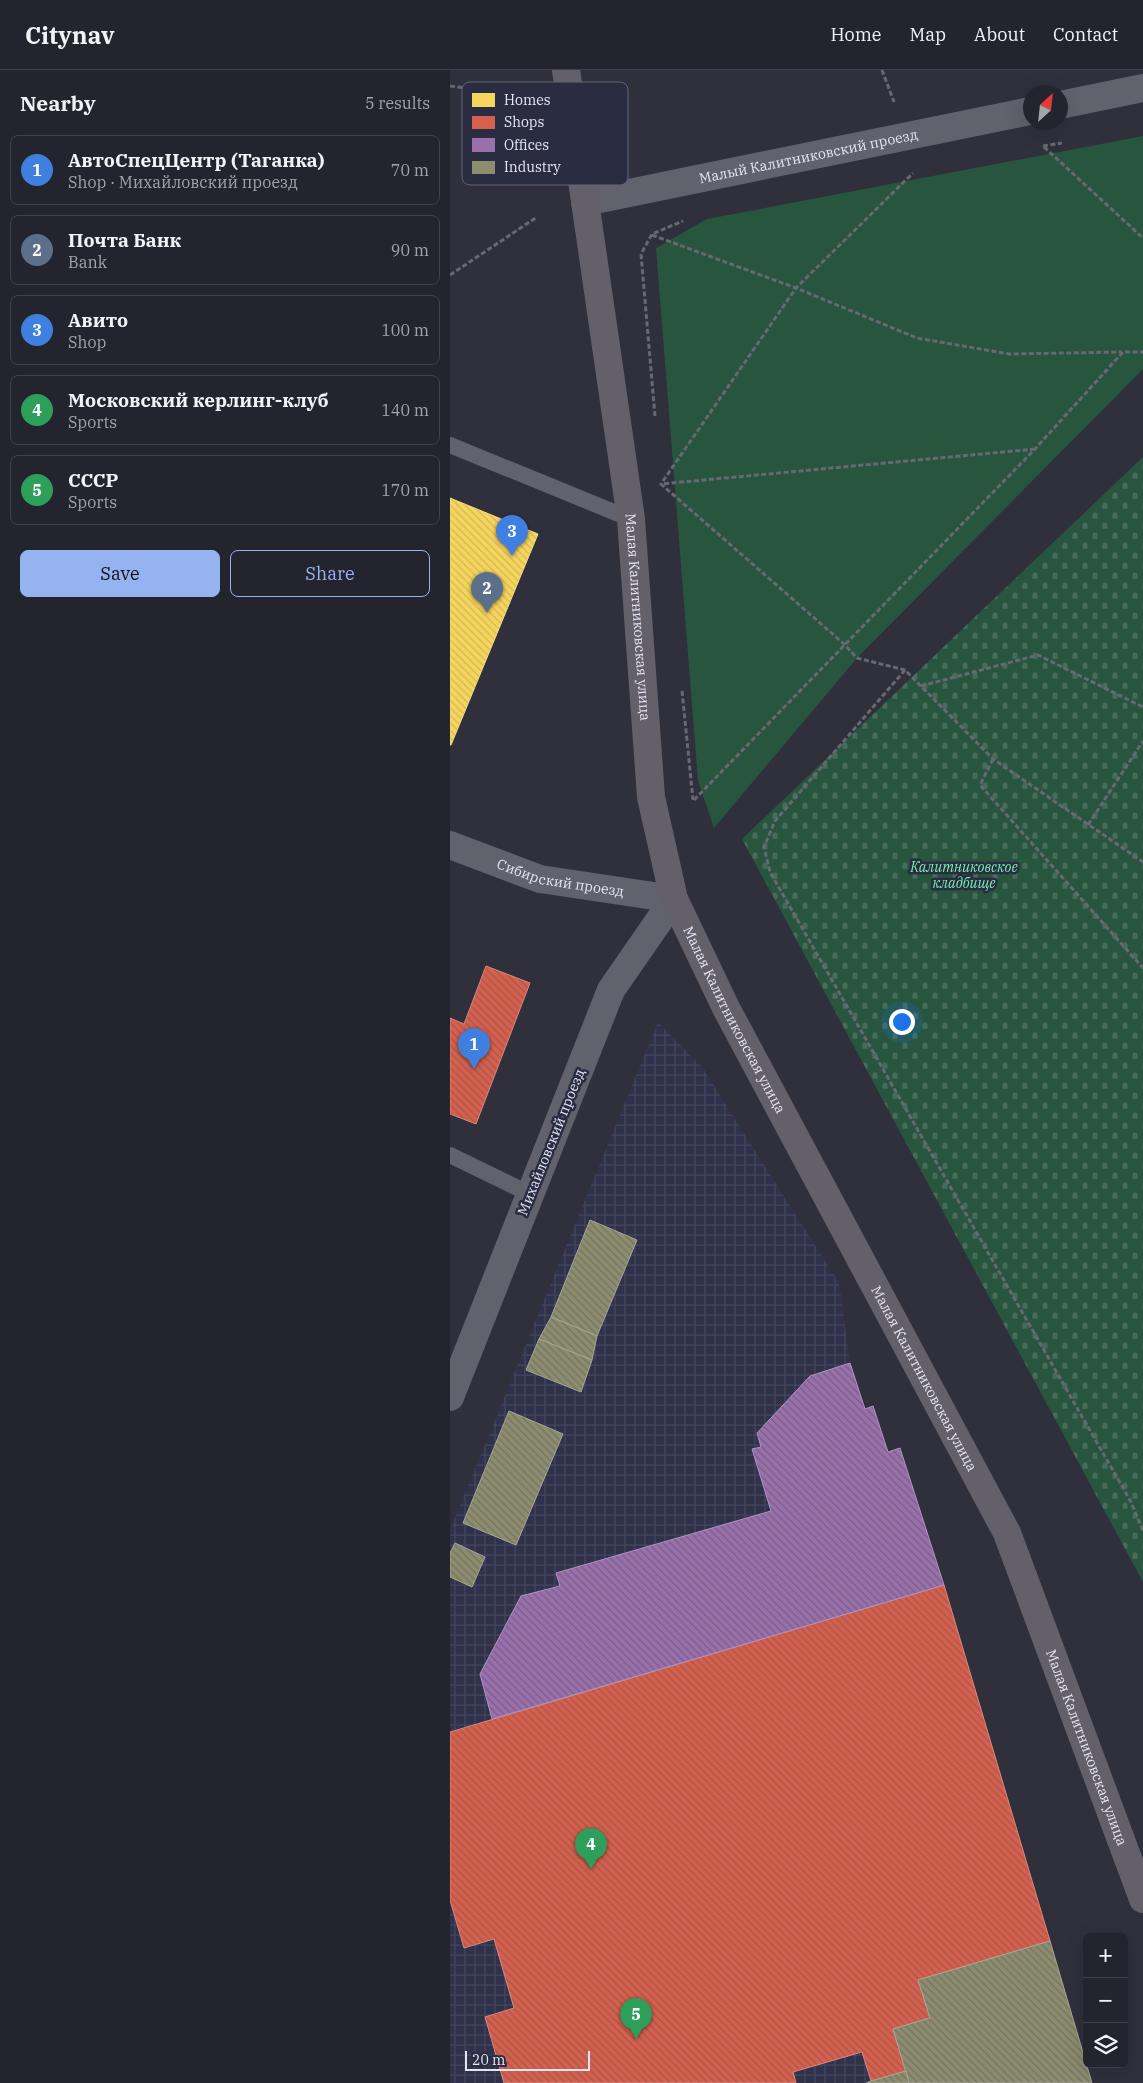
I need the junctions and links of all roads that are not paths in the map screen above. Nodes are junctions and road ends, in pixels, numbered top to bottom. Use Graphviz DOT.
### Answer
graph roads {
  1 [pos="1143,88"];
  2 [pos="1068,103"];
  3 [pos="1023,112"];
  4 [pos="583,185"];
  5 [pos="585,202"];
  6 [pos="450,445"];
  7 [pos="631,519"];
  8 [pos="450,845"];
  9 [pos="674,899"];
  10 [pos="450,1155"];
  11 [pos="530,1194"];
  12 [pos="450,1397"];
  13 [pos="1143,1900"];
  1 -- 2 [label="street"];
  3 -- 5 [label="street, Малый Калитниковский проезд"];
  4 -- 5 [label="street, Малая Калитниковская улица"];
  5 -- 7 [label="street, Малая Калитниковская улица"];
  6 -- 7 [label="lane"];
  7 -- 9 [label="street, Малая Калитниковская улица"];
  8 -- 9 [label="street, Сибирский проезд"];
  9 -- 11 [label="street, Михайловский проезд"];
  9 -- 13 [label="street, Малая Калитниковская улица"];
  10 -- 11 [label="lane"];
  11 -- 12 [label="street, Михайловский проезд"];
}
